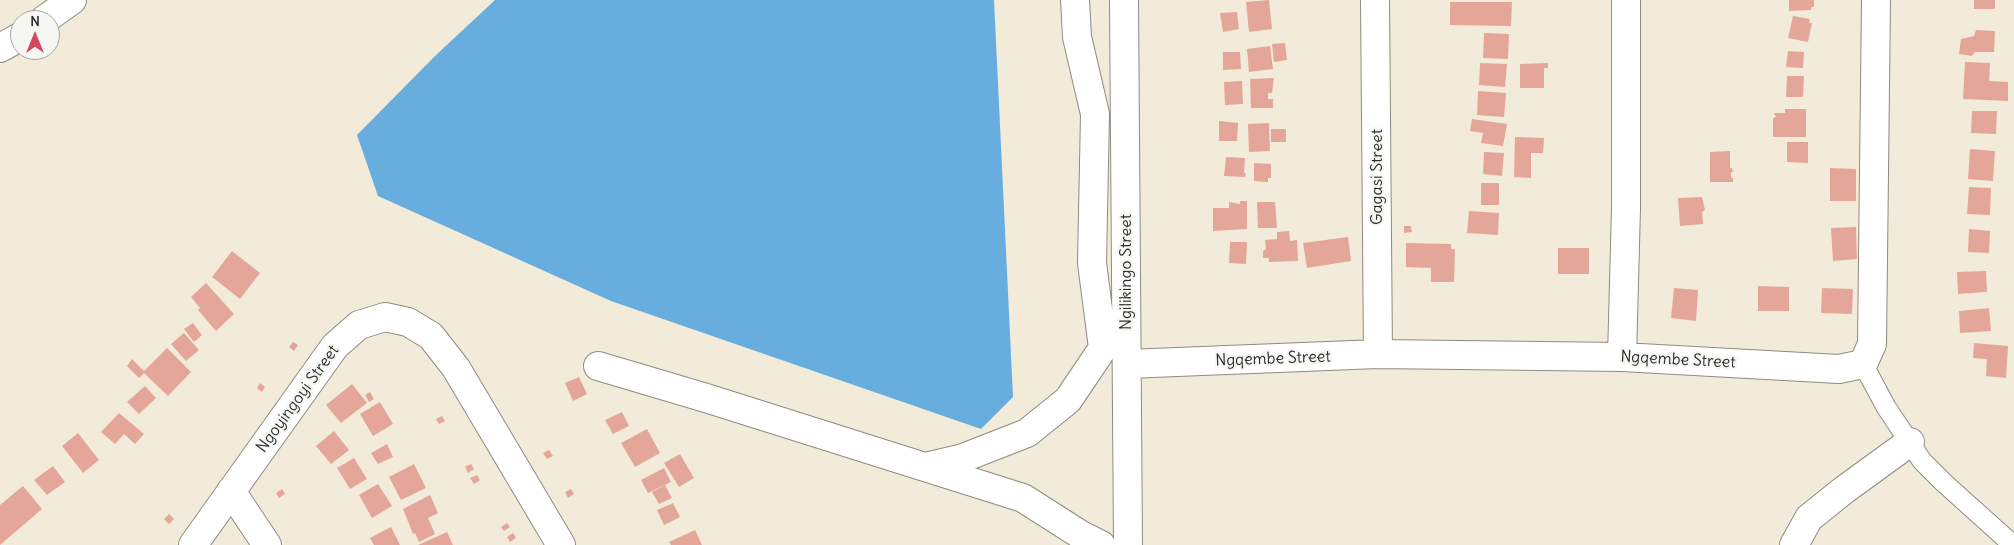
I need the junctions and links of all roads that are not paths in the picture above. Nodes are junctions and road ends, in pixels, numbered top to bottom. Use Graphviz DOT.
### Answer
graph roads {
  1 [pos="72,0"];
  2 [pos="1075,0"];
  3 [pos="1124,0"];
  4 [pos="1375,0"];
  5 [pos="1626,0"];
  6 [pos="1876,0"];
  7 [pos="58,10"];
  8 [pos="1378,354"];
  9 [pos="1622,357"];
  10 [pos="1127,364"];
  11 [pos="1863,364"];
  12 [pos="598,366"];
  13 [pos="1910,442"];
  14 [pos="924,467"];
  15 [pos="231,491"];
  16 [pos="193,545"];
  17 [pos="267,545"];
  18 [pos="561,545"];
  19 [pos="1101,545"];
  20 [pos="1128,545"];
  21 [pos="1794,545"];
  22 [pos="2013,545"];
  1 -- 7 [label="street"];
  2 -- 14 [label="street"];
  3 -- 10 [label="street, Ngilikingo Street"];
  4 -- 8 [label="street, Gagasi Street"];
  5 -- 9 [label="street"];
  6 -- 11 [label="street"];
  8 -- 9 [label="street, Ngqembe Street"];
  8 -- 10 [label="street, Ngqembe Street"];
  9 -- 11 [label="street, Ngqembe Street"];
  10 -- 20 [label="street, Ngilikingo Street"];
  11 -- 13 [label="lane"];
  12 -- 14 [label="street"];
  13 -- 21 [label="street"];
  13 -- 22 [label="lane"];
  14 -- 19 [label="street"];
  15 -- 16 [label="street, Ngoyingoyi Street"];
  15 -- 17 [label="street"];
  15 -- 18 [label="street, Ngoyingoyi Street"];
}
